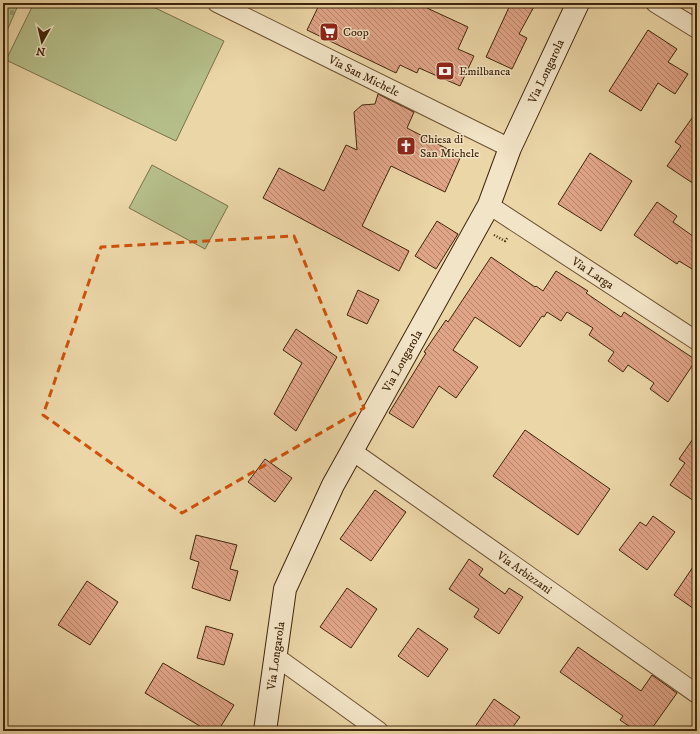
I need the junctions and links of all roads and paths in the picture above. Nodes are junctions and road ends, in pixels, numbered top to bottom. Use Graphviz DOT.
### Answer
graph roads {
  1 [pos="217,3"];
  2 [pos="578,3"];
  3 [pos="656,3"];
  4 [pos="697,29"];
  5 [pos="510,148"];
  6 [pos="490,205"];
  7 [pos="697,341"];
  8 [pos="352,451"];
  9 [pos="275,656"];
  10 [pos="697,694"];
  11 [pos="265,731"];
  12 [pos="379,731"];
  1 -- 5 [label="street, Via San Michele"];
  2 -- 5 [label="street, Via Longarola"];
  3 -- 4 [label="street"];
  5 -- 6 [label="street, Via Longarola"];
  6 -- 7 [label="street, Via Larga"];
  6 -- 8 [label="street, Via Longarola"];
  8 -- 9 [label="street, Via Longarola"];
  8 -- 10 [label="street, Via Arbizzani"];
  9 -- 11 [label="street, Via Longarola"];
  9 -- 12 [label="street"];
}
